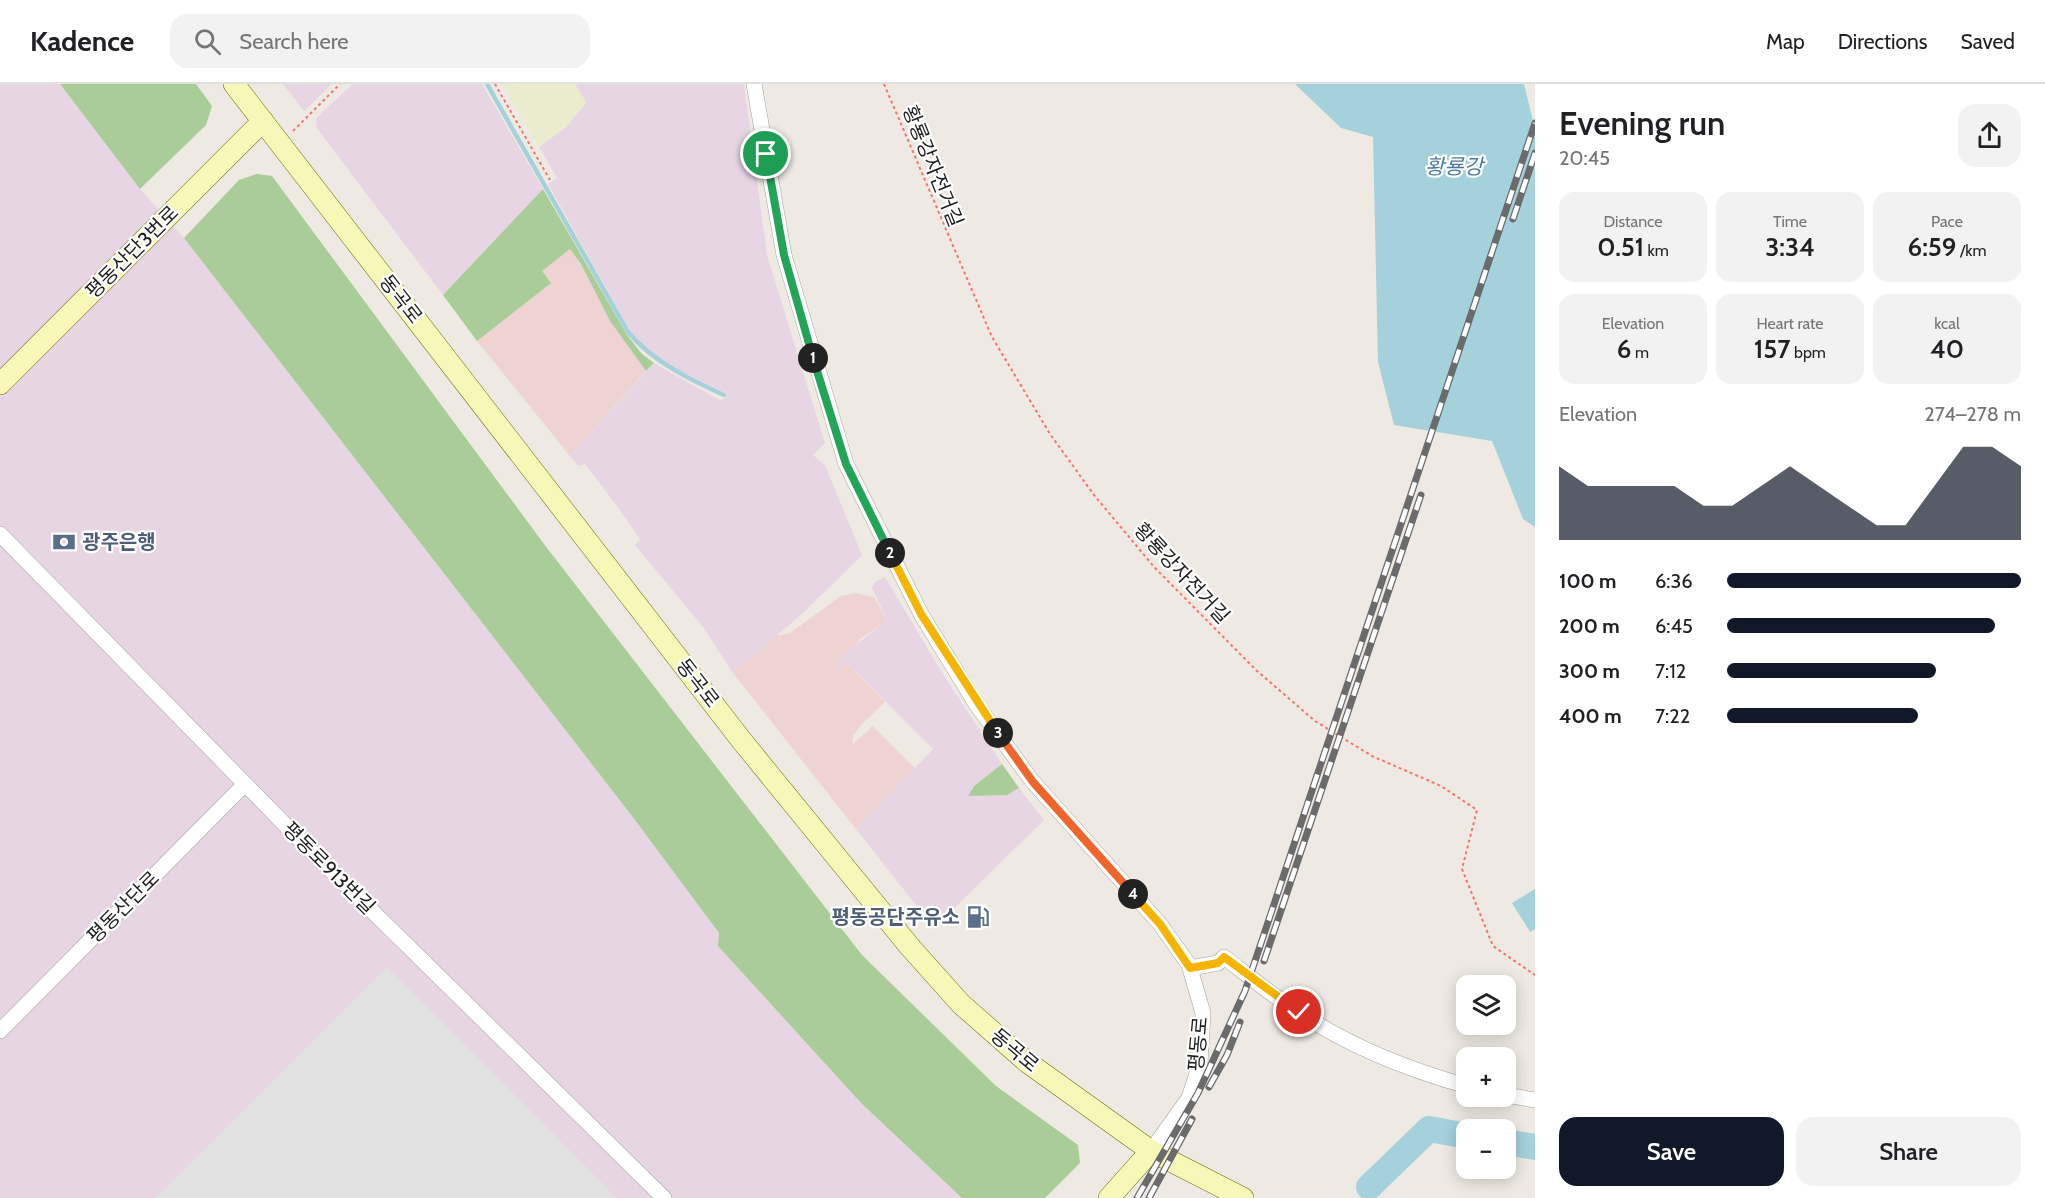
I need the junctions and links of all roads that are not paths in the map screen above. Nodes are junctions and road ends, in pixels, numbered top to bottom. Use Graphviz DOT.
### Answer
graph roads {
  1 [pos="234,84"];
  2 [pos="754,84"];
  3 [pos="263,121"];
  4 [pos="0,384"];
  5 [pos="0,534"];
  6 [pos="245,784"];
  7 [pos="1190,968"];
  8 [pos="0,1030"];
  9 [pos="1456,1082"];
  10 [pos="1516,1097"];
  11 [pos="1535,1100"];
  12 [pos="1151,1151"];
  13 [pos="664,1198"];
  14 [pos="1109,1198"];
  15 [pos="1242,1198"];
  1 -- 3 [label="main road, 동곡로"];
  2 -- 7 [label="street, 평동로"];
  3 -- 4 [label="main road, 평동산단3번로"];
  3 -- 12 [label="main road, 동곡로"];
  5 -- 6 [label="street, 평동로913번길"];
  6 -- 8 [label="street, 평동산단로"];
  6 -- 13 [label="street, 평동로913번길"];
  7 -- 9 [label="street"];
  7 -- 12 [label="street, 평동로"];
  10 -- 11 [label="street"];
  12 -- 14 [label="main road, 평동로"];
  12 -- 15 [label="main road, 동곡로"];
}
